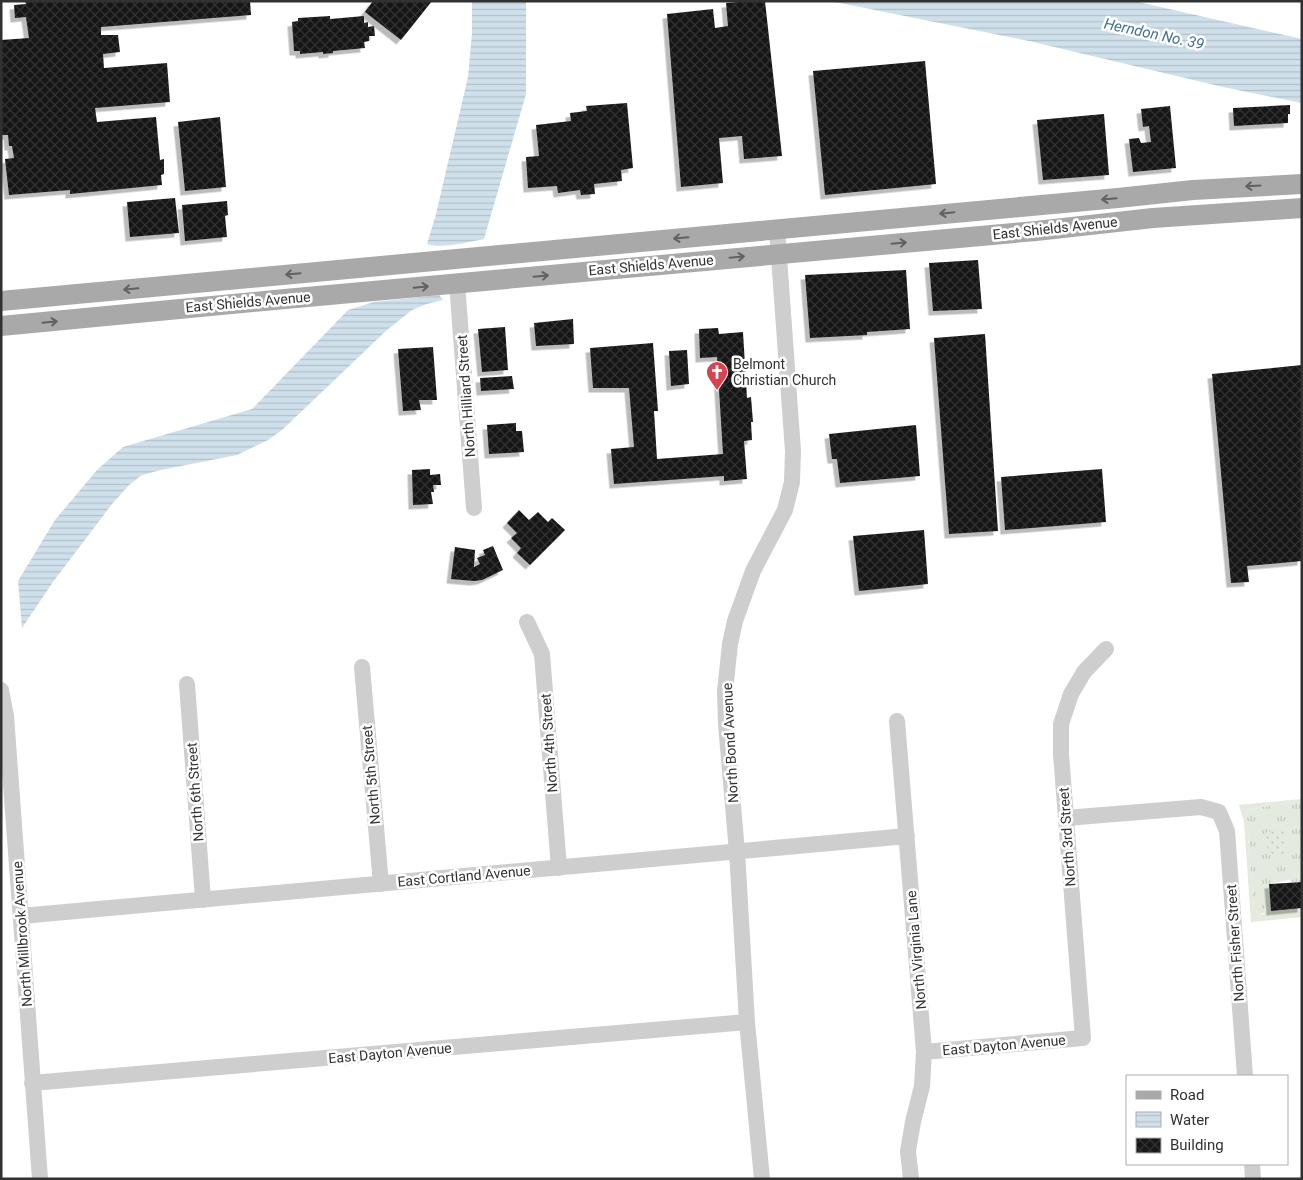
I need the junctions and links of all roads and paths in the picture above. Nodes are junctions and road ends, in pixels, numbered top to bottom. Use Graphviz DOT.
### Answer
graph roads {
  1 [pos="1302,184"];
  2 [pos="1302,208"];
  3 [pos="776,230"];
  4 [pos="520,252"];
  5 [pos="778,253"];
  6 [pos="411,262"];
  7 [pos="457,283"];
  8 [pos="285,299"];
  9 [pos="1,301"];
  10 [pos="1,326"];
  11 [pos="474,508"];
  12 [pos="527,622"];
  13 [pos="1106,649"];
  14 [pos="362,667"];
  15 [pos="187,684"];
  16 [pos="1,690"];
  17 [pos="4,716"];
  18 [pos="897,721"];
  19 [pos="1066,818"];
  20 [pos="907,836"];
  21 [pos="737,852"];
  22 [pos="559,868"];
  23 [pos="381,884"];
  24 [pos="203,900"];
  25 [pos="21,916"];
  26 [pos="747,1022"];
  27 [pos="1083,1038"];
  28 [pos="924,1052"];
  29 [pos="1246,1075"];
  30 [pos="32,1083"];
  31 [pos="1252,1165"];
  32 [pos="40,1179"];
  33 [pos="762,1179"];
  34 [pos="910,1179"];
  35 [pos="1253,1179"];
  1 -- 3 [label="main road, East Shields Avenue, one-way"];
  5 -- 2 [label="main road, East Shields Avenue, one-way"];
  3 -- 4 [label="main road, East Shields Avenue, one-way"];
  3 -- 5 [label="street, North Bond Avenue"];
  4 -- 6 [label="main road, East Shields Avenue"];
  4 -- 7 [label="main road"];
  7 -- 5 [label="main road, East Shields Avenue, one-way"];
  5 -- 21 [label="street, North Bond Avenue"];
  6 -- 8 [label="main road"];
  6 -- 9 [label="main road, East Shields Avenue, one-way"];
  8 -- 7 [label="main road, East Shields Avenue, one-way"];
  7 -- 11 [label="street, North Hilliard Street"];
  10 -- 8 [label="main road, East Shields Avenue, one-way"];
  12 -- 22 [label="street, North 4th Street"];
  13 -- 19 [label="street, North 3rd Street"];
  14 -- 23 [label="street, North 5th Street"];
  15 -- 24 [label="street, North 6th Street"];
  16 -- 17 [label="street, North Millbrook Avenue"];
  17 -- 25 [label="street, North Millbrook Avenue"];
  18 -- 20 [label="street, North Virginia Lane"];
  19 -- 27 [label="street, North 3rd Street"];
  19 -- 29 [label="street, North Fisher Street"];
  20 -- 21 [label="street, East Cortland Avenue"];
  20 -- 28 [label="street, North Virginia Lane"];
  21 -- 22 [label="street, East Cortland Avenue"];
  21 -- 26 [label="street, North Bond Avenue"];
  22 -- 23 [label="street, East Cortland Avenue"];
  23 -- 24 [label="street, East Cortland Avenue"];
  24 -- 25 [label="street, East Cortland Avenue"];
  25 -- 30 [label="street, North Millbrook Avenue"];
  26 -- 30 [label="street, East Dayton Avenue"];
  26 -- 33 [label="street, North Bond Avenue"];
  27 -- 28 [label="street, East Dayton Avenue"];
  28 -- 34 [label="street, North Virginia Lane"];
  30 -- 32 [label="street, North Millbrook Avenue"];
  31 -- 35 [label="street"];
}
